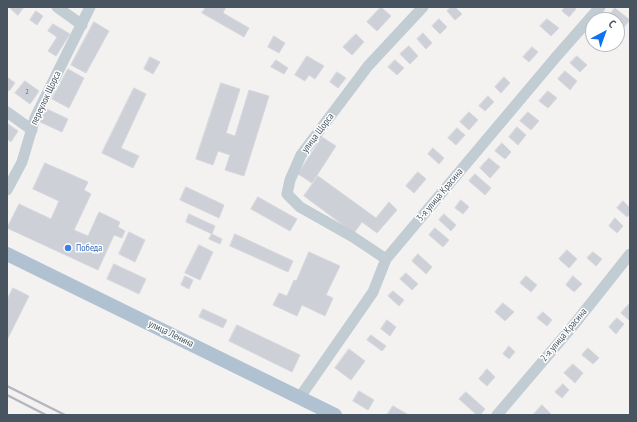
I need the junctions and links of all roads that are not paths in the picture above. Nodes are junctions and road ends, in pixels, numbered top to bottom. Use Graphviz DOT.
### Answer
graph roads {
  1 [pos="57,7"];
  2 [pos="90,7"];
  3 [pos="424,7"];
  4 [pos="600,7"];
  5 [pos="82,25"];
  6 [pos="7,112"];
  7 [pos="32,130"];
  8 [pos="7,190"];
  9 [pos="7,254"];
  10 [pos="630,254"];
  11 [pos="386,259"];
  12 [pos="300,397"];
  13 [pos="335,415"];
  14 [pos="497,415"];
  1 -- 5 [label="street"];
  2 -- 5 [label="street, переулок Щорса"];
  3 -- 11 [label="street, улица Щорса"];
  4 -- 11 [label="street, 3-я улица Красина"];
  5 -- 7 [label="street, переулок Щорса"];
  6 -- 7 [label="street"];
  7 -- 8 [label="street, переулок Щорса"];
  9 -- 12 [label="main road, улица Ленина"];
  10 -- 14 [label="street, 2-я улица Красина"];
  11 -- 12 [label="street, 3-я улица Красина"];
  12 -- 13 [label="main road, улица Ленина"];
}
